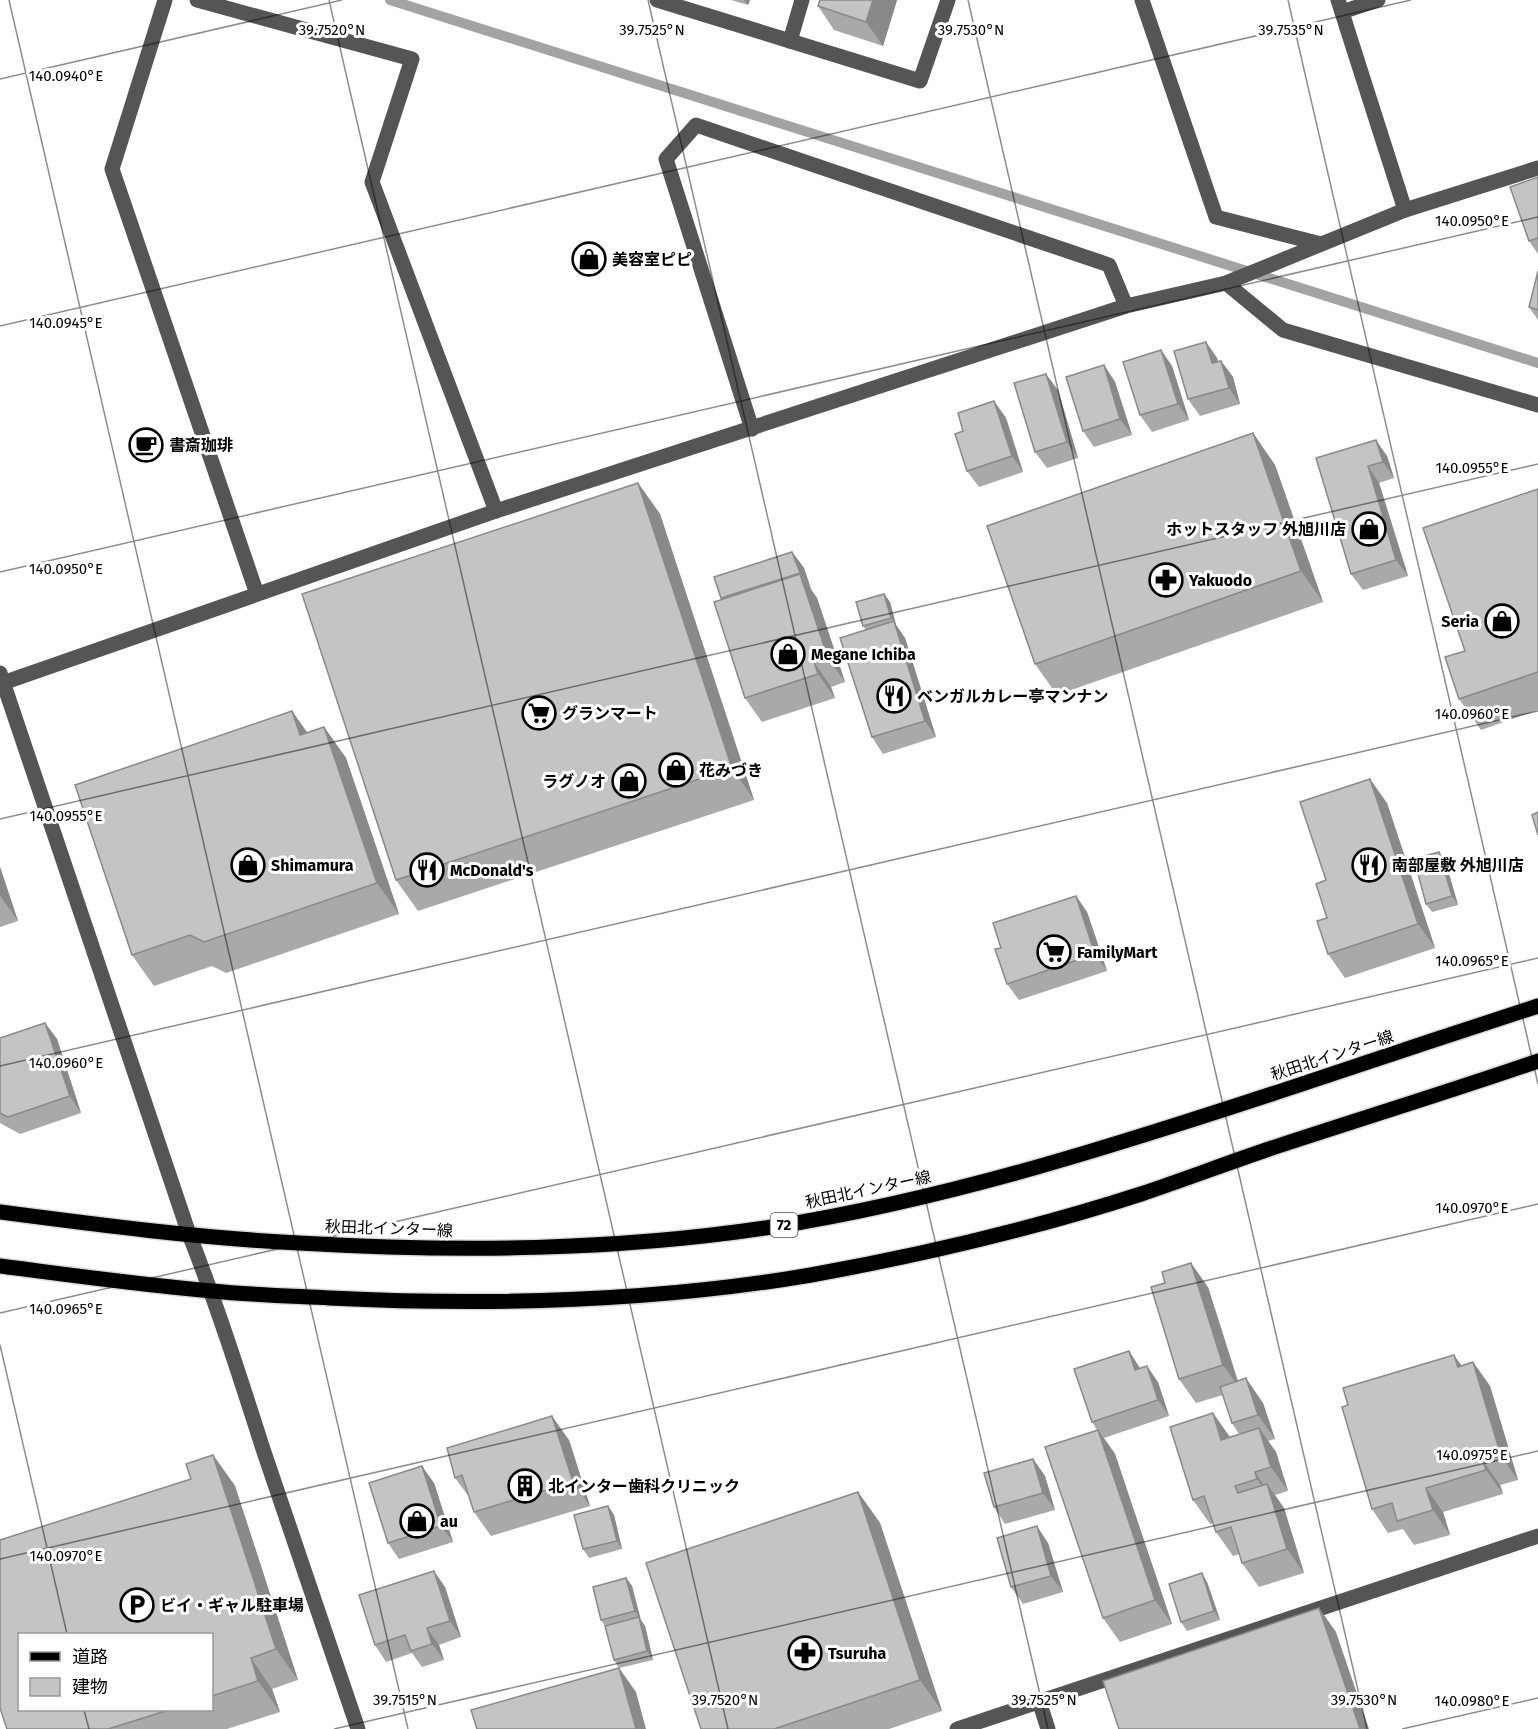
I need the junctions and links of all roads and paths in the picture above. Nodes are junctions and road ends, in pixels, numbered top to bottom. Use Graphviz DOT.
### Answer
graph roads {
  1 [pos="165,0"];
  2 [pos="197,0"];
  3 [pos="657,0"];
  4 [pos="802,0"];
  5 [pos="948,0"];
  6 [pos="1142,0"];
  7 [pos="1378,0"];
  8 [pos="1340,6"];
  9 [pos="790,41"];
  10 [pos="1538,168"];
  11 [pos="1405,210"];
  12 [pos="1320,244"];
  13 [pos="1227,282"];
  14 [pos="1126,306"];
  15 [pos="1538,405"];
  16 [pos="752,429"];
  17 [pos="496,511"];
  18 [pos="257,594"];
  19 [pos="1,680"];
  20 [pos="1538,1006"];
  21 [pos="1538,1061"];
  22 [pos="0,1212"];
  23 [pos="189,1234"];
  24 [pos="0,1266"];
  25 [pos="211,1291"];
  26 [pos="1538,1536"];
  27 [pos="1039,1701"];
  28 [pos="358,1729"];
  29 [pos="957,1729"];
  30 [pos="1048,1729"];
  1 -- 18 [label="street"];
  2 -- 17 [label="street"];
  3 -- 9 [label="street"];
  4 -- 9 [label="street"];
  5 -- 9 [label="street"];
  6 -- 12 [label="street"];
  7 -- 8 [label="street"];
  8 -- 11 [label="street"];
  10 -- 11 [label="street"];
  11 -- 12 [label="street"];
  12 -- 13 [label="street"];
  13 -- 14 [label="street"];
  13 -- 15 [label="street"];
  14 -- 16 [label="street"];
  14 -- 16 [label="street"];
  16 -- 17 [label="street"];
  17 -- 18 [label="street"];
  18 -- 19 [label="street"];
  19 -- 23 [label="street"];
  20 -- 23 [label="main road, 秋田北インター線 / 72"];
  21 -- 25 [label="main road"];
  22 -- 23 [label="main road, 秋田北インター線 / 72"];
  23 -- 25 [label="street"];
  24 -- 25 [label="main road"];
  25 -- 28 [label="street"];
  26 -- 27 [label="street"];
  27 -- 29 [label="street"];
  27 -- 30 [label="street"];
}
